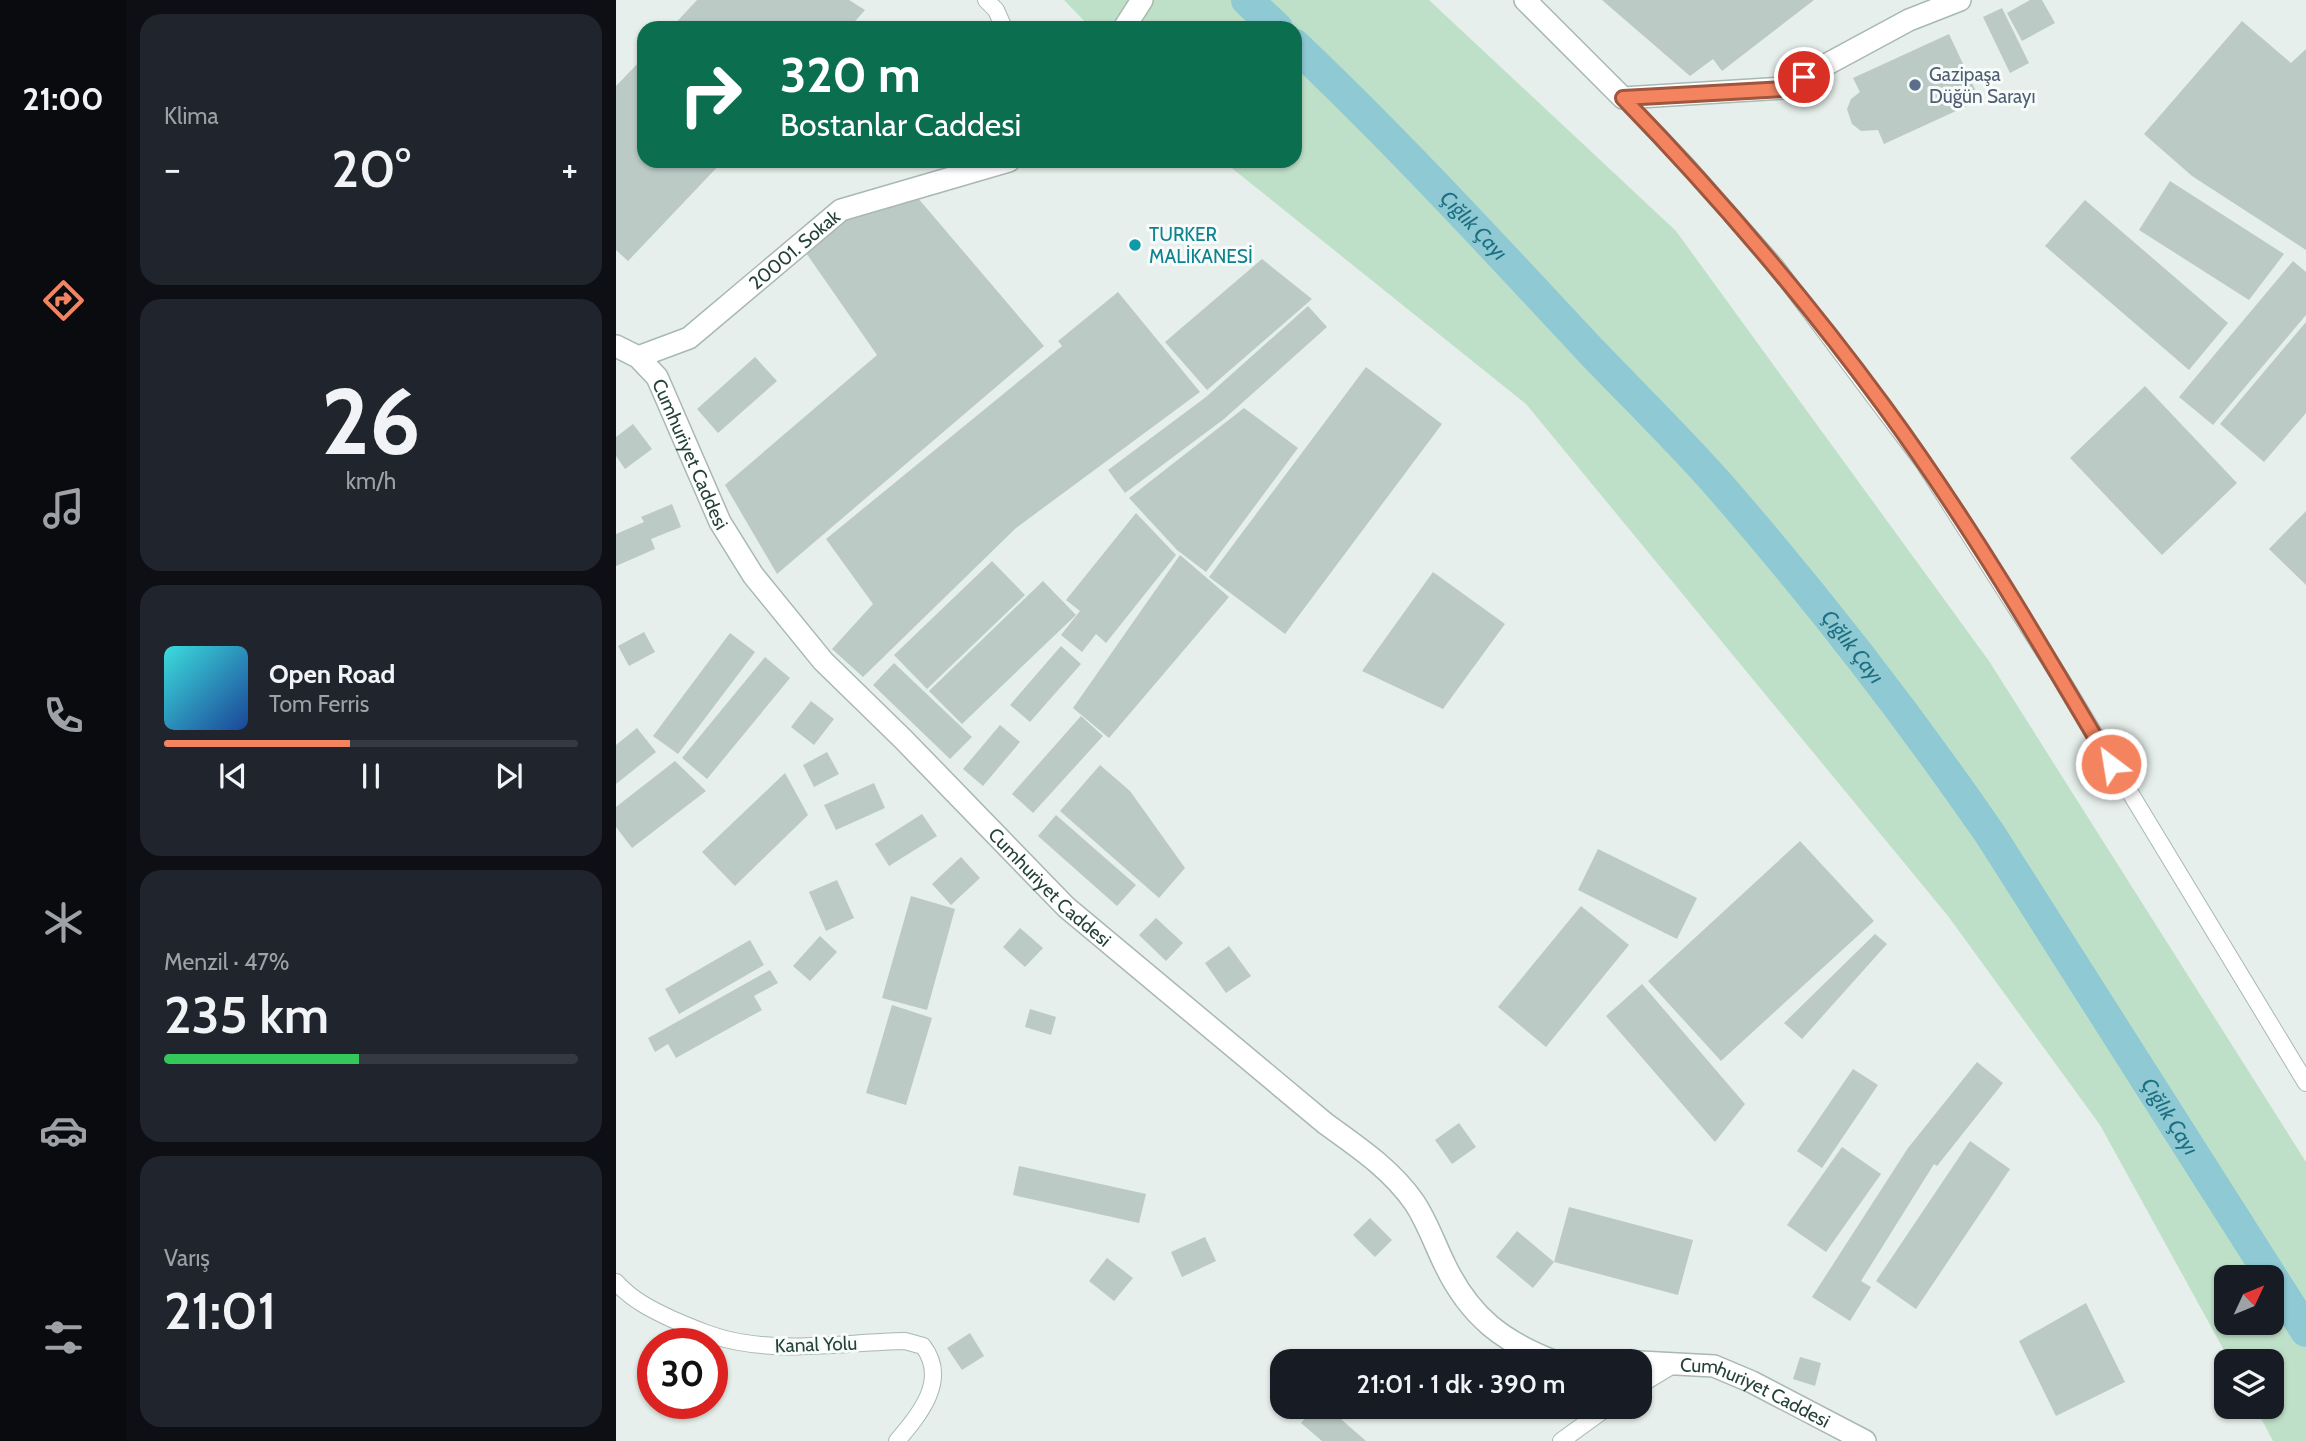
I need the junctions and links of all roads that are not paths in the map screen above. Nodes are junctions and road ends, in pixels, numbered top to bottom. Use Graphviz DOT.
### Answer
graph roads {
  1 [pos="986,0"];
  2 [pos="1142,0"];
  3 [pos="1525,0"];
  4 [pos="1960,0"];
  5 [pos="1001,21"];
  6 [pos="1128,21"];
  7 [pos="1623,98"];
  8 [pos="985,168"];
  9 [pos="616,346"];
  10 [pos="638,357"];
  11 [pos="2306,1083"];
  12 [pos="616,1282"];
  13 [pos="1522,1349"];
  14 [pos="1652,1362"];
  15 [pos="1675,1363"];
  16 [pos="1652,1377"];
  17 [pos="1591,1419"];
  18 [pos="897,1441"];
  19 [pos="1561,1441"];
  20 [pos="1865,1441"];
  1 -- 5 [label="street"];
  2 -- 6 [label="street"];
  3 -- 7 [label="street"];
  4 -- 7 [label="street"];
  7 -- 11 [label="street"];
  8 -- 10 [label="street, 20001. Sokak"];
  9 -- 10 [label="street, Cumhuriyet Caddesi"];
  10 -- 13 [label="street, Cumhuriyet Caddesi"];
  12 -- 18 [label="street, Kanal Yolu"];
  14 -- 15 [label="street, Cumhuriyet Caddesi"];
  15 -- 16 [label="street"];
  15 -- 20 [label="street, Cumhuriyet Caddesi"];
  17 -- 19 [label="street"];
}
